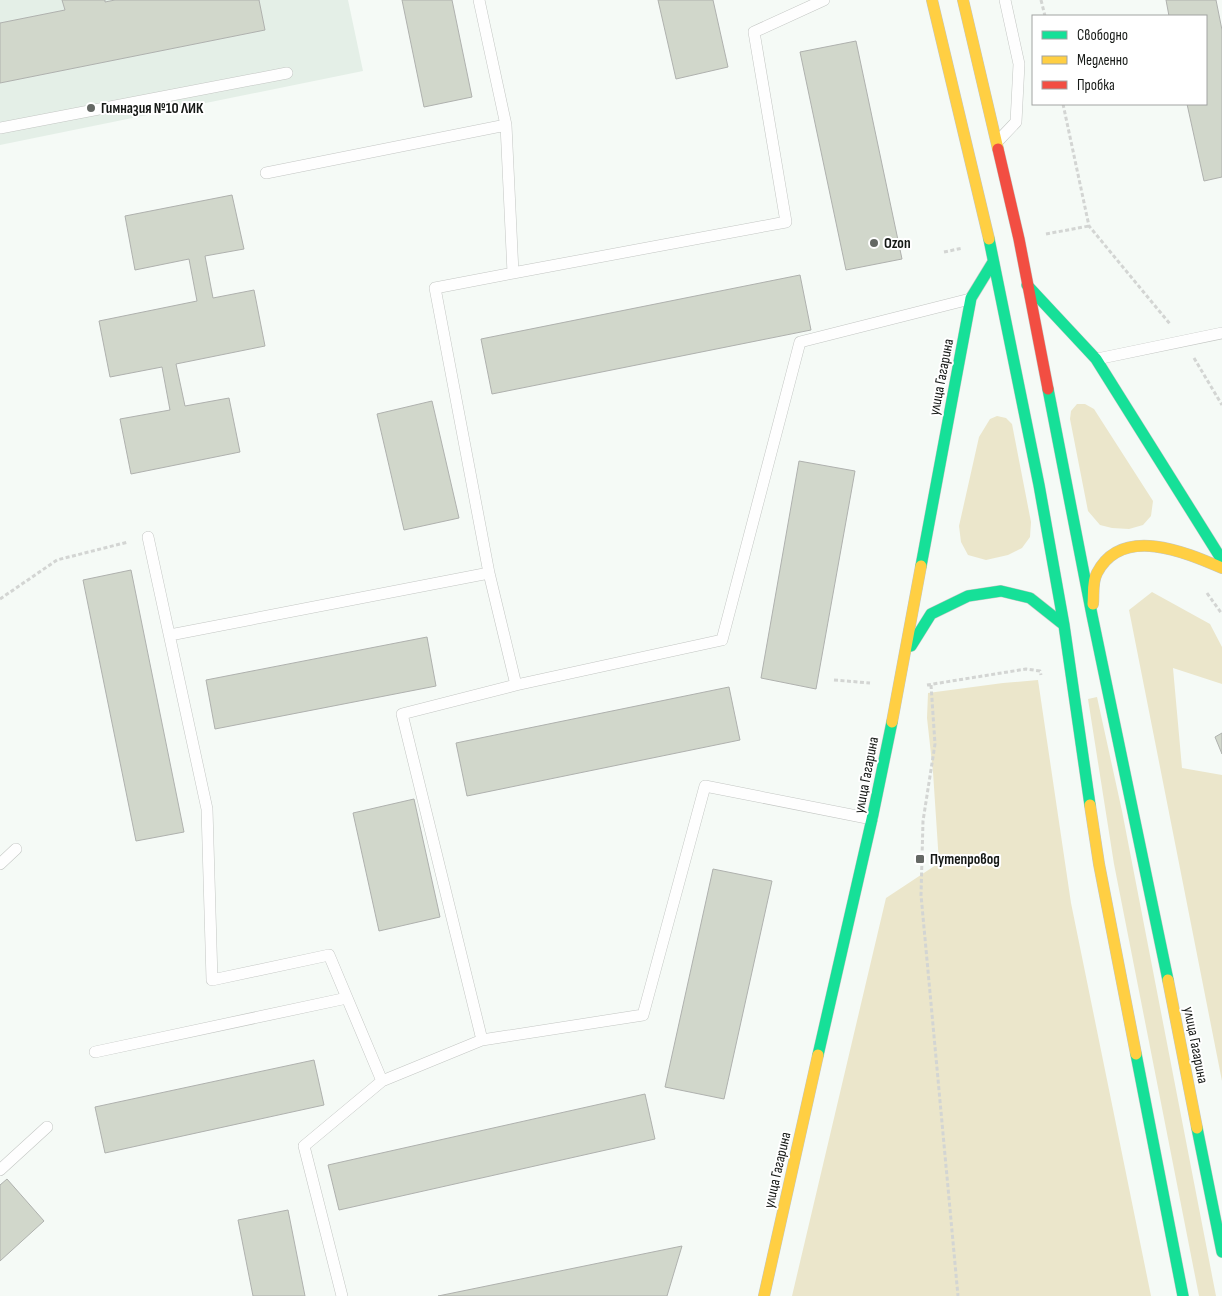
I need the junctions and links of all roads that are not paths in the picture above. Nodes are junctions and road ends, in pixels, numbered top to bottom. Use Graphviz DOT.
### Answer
graph roads {
  1 [pos="480,0"];
  2 [pos="824,0"];
  3 [pos="932,0"];
  4 [pos="963,0"];
  5 [pos="1006,0"];
  6 [pos="287,73"];
  7 [pos="506,125"];
  8 [pos="0,128"];
  9 [pos="996,142"];
  10 [pos="266,173"];
  11 [pos="993,262"];
  12 [pos="513,273"];
  13 [pos="1027,285"];
  14 [pos="971,298"];
  15 [pos="1222,333"];
  16 [pos="1096,359"];
  17 [pos="148,537"];
  18 [pos="1222,560"];
  19 [pos="1222,568"];
  20 [pos="488,573"];
  21 [pos="1092,616"];
  22 [pos="1064,625"];
  23 [pos="170,635"];
  24 [pos="904,658"];
  25 [pos="516,686"];
  26 [pos="872,819"];
  27 [pos="16,849"];
  28 [pos="0,864"];
  29 [pos="347,998"];
  30 [pos="482,1040"];
  31 [pos="95,1052"];
  32 [pos="382,1081"];
  33 [pos="47,1127"];
  34 [pos="0,1170"];
  35 [pos="1222,1252"];
  36 [pos="342,1296"];
  37 [pos="764,1296"];
  38 [pos="1184,1296"];
  1 -- 7 [label="lane"];
  2 -- 12 [label="lane"];
  3 -- 11 [label="main road"];
  4 -- 9 [label="main road, улица Гагарина"];
  5 -- 9 [label="lane"];
  6 -- 8 [label="lane"];
  7 -- 10 [label="lane"];
  7 -- 12 [label="lane"];
  9 -- 13 [label="main road, улица Гагарина"];
  11 -- 14 [label="main road, улица Гагарина"];
  11 -- 22 [label="main road"];
  12 -- 20 [label="lane"];
  13 -- 16 [label="main road"];
  13 -- 21 [label="main road, улица Гагарина"];
  14 -- 24 [label="main road, улица Гагарина"];
  14 -- 25 [label="lane"];
  15 -- 16 [label="lane"];
  16 -- 18 [label="main road"];
  17 -- 23 [label="lane"];
  19 -- 21 [label="main road"];
  20 -- 23 [label="lane"];
  20 -- 25 [label="lane"];
  21 -- 35 [label="main road, улица Гагарина"];
  22 -- 24 [label="main road"];
  22 -- 38 [label="main road"];
  23 -- 29 [label="lane"];
  24 -- 26 [label="main road, улица Гагарина"];
  25 -- 30 [label="lane"];
  26 -- 30 [label="lane"];
  26 -- 37 [label="main road, улица Гагарина"];
  27 -- 28 [label="lane"];
  29 -- 31 [label="lane"];
  29 -- 32 [label="lane"];
  30 -- 32 [label="lane"];
  32 -- 36 [label="lane"];
  33 -- 34 [label="lane"];
}
